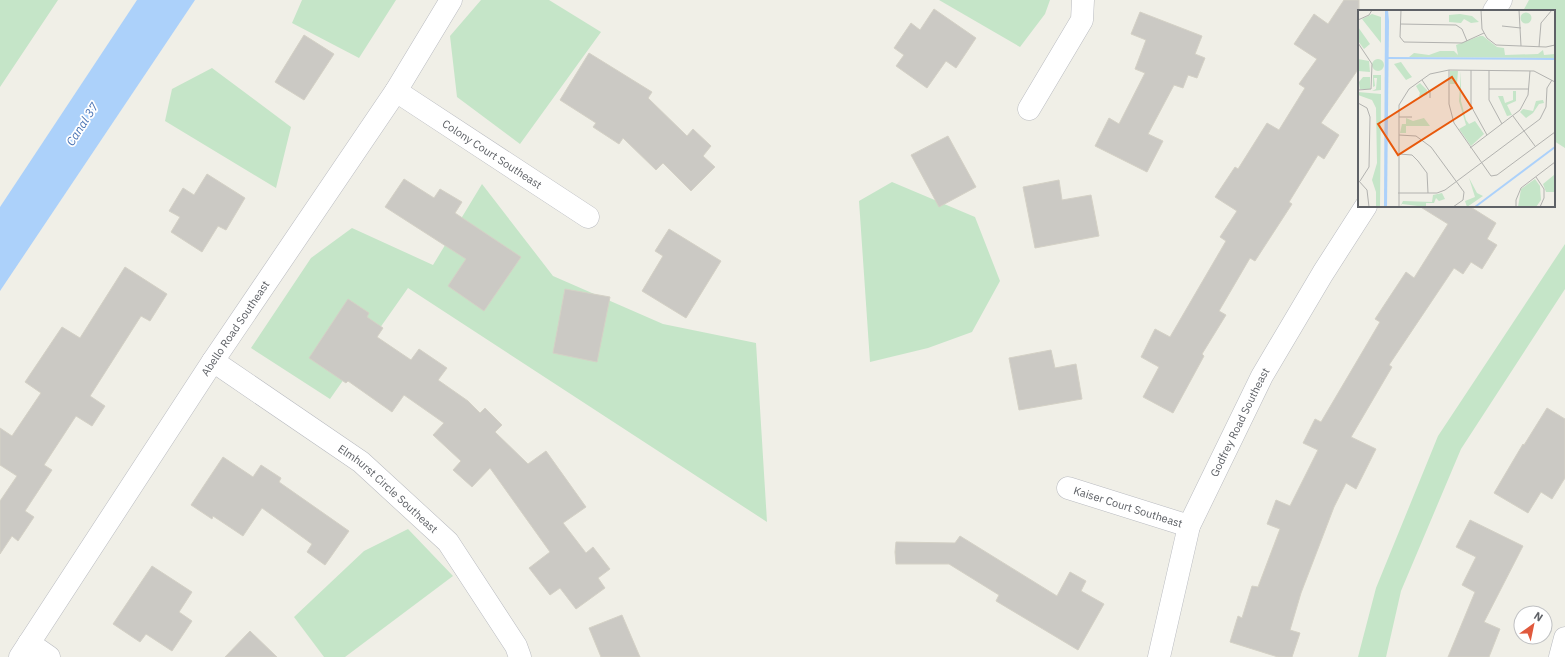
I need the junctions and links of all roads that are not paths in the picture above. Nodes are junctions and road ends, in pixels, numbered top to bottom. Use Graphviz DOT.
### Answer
graph roads {
  1 [pos="451,0"];
  2 [pos="1083,0"];
  3 [pos="1501,0"];
  4 [pos="1495,10"];
  5 [pos="396,91"];
  6 [pos="1029,109"];
  7 [pos="1365,207"];
  8 [pos="588,217"];
  9 [pos="213,361"];
  10 [pos="1068,488"];
  11 [pos="1189,526"];
  12 [pos="1565,638"];
  13 [pos="24,650"];
  14 [pos="50,657"];
  15 [pos="520,657"];
  16 [pos="1159,657"];
  17 [pos="1560,657"];
  1 -- 5 [label="street, Abello Road Southeast"];
  2 -- 6 [label="street"];
  3 -- 4 [label="street"];
  5 -- 8 [label="street, Colony Court Southeast"];
  5 -- 9 [label="street, Abello Road Southeast"];
  7 -- 11 [label="street, Godfrey Road Southeast"];
  9 -- 13 [label="street, Abello Road Southeast"];
  9 -- 15 [label="street, Elmhurst Circle Southeast"];
  10 -- 11 [label="street, Kaiser Court Southeast"];
  11 -- 16 [label="street, Godfrey Road Southeast"];
  12 -- 17 [label="street"];
  13 -- 14 [label="street"];
}
